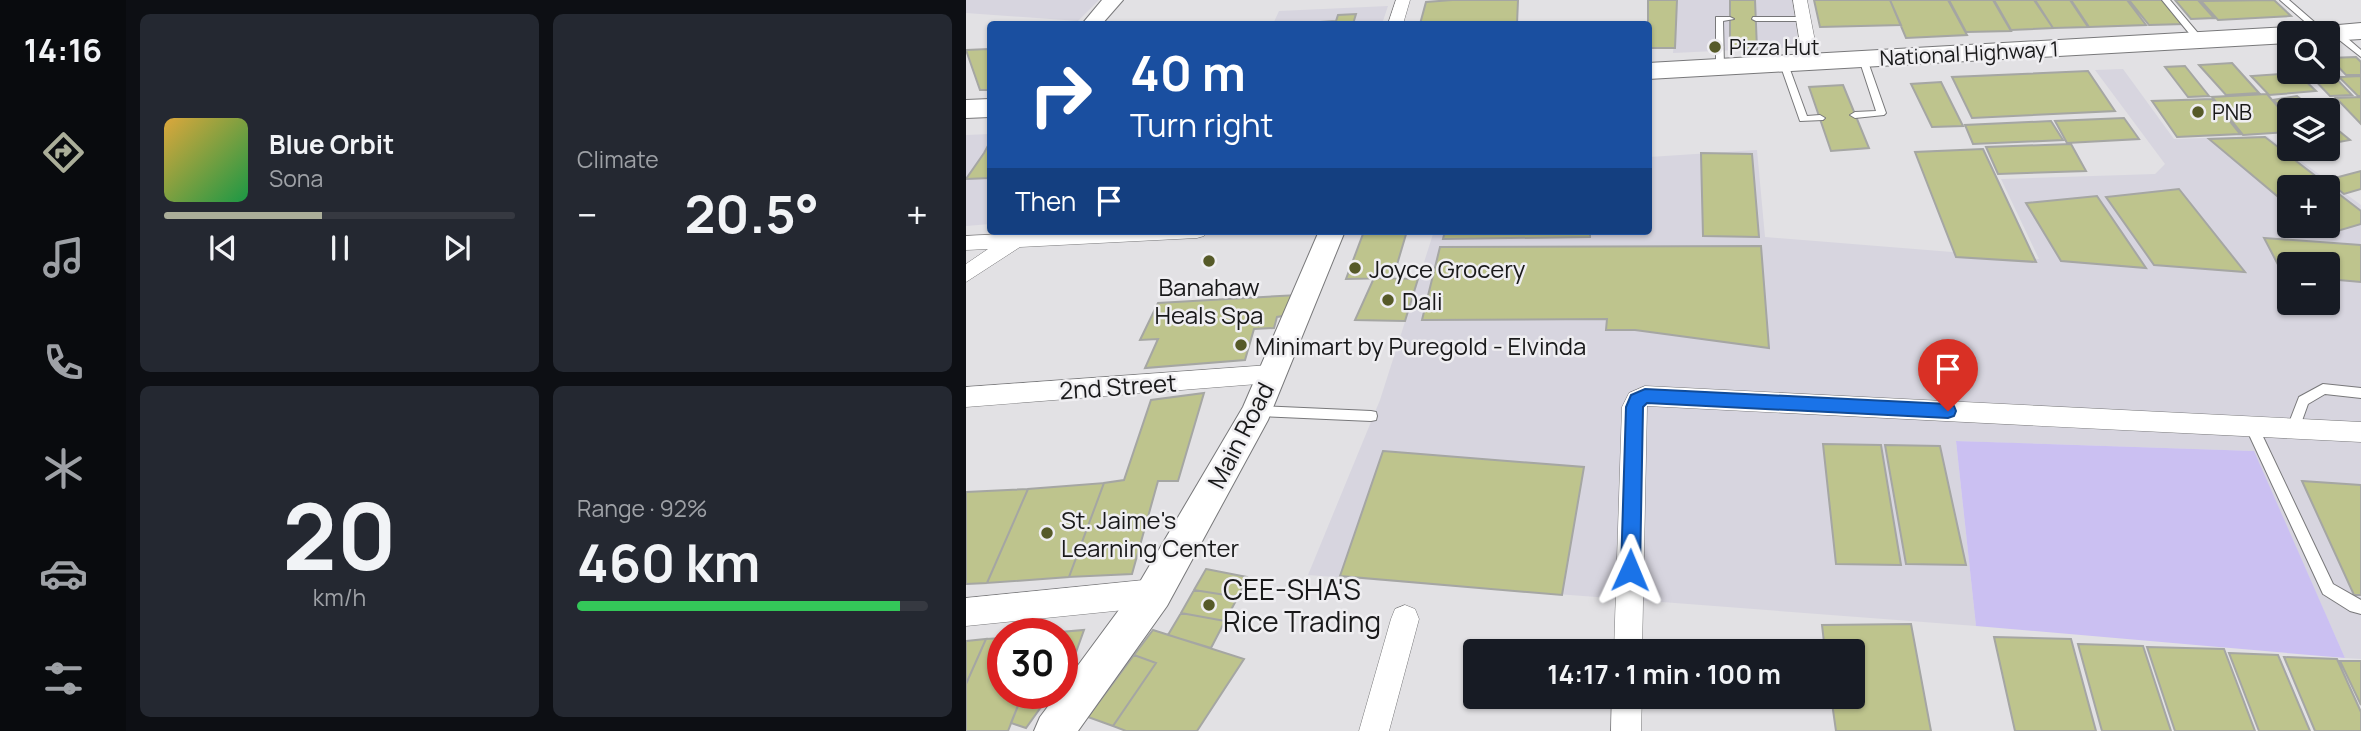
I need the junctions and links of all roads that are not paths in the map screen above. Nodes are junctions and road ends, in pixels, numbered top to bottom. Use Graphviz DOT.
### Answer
graph roads {
  1 [pos="1113,0"];
  2 [pos="1403,0"];
  3 [pos="1800,0"];
  4 [pos="2166,0"];
  5 [pos="2284,0"];
  6 [pos="1730,19"];
  7 [pos="1756,19"];
  8 [pos="1803,19"];
  9 [pos="1095,21"];
  10 [pos="1397,21"];
  11 [pos="2318,21"];
  12 [pos="2277,36"];
  13 [pos="2340,36"];
  14 [pos="2200,41"];
  15 [pos="2361,54"];
  16 [pos="1863,59"];
  17 [pos="1811,62"];
  18 [pos="1784,64"];
  19 [pos="1720,68"];
  20 [pos="1652,71"];
  21 [pos="987,108"];
  22 [pos="966,109"];
  23 [pos="1856,115"];
  24 [pos="1820,118"];
  25 [pos="1117,235"];
  26 [pos="1330,235"];
  27 [pos="1016,240"];
  28 [pos="966,243"];
  29 [pos="966,275"];
  30 [pos="1270,374"];
  31 [pos="2361,393"];
  32 [pos="966,397"];
  33 [pos="1257,411"];
  34 [pos="1371,416"];
  35 [pos="2251,426"];
  36 [pos="2293,428"];
  37 [pos="2361,432"];
  38 [pos="1154,593"];
  39 [pos="2361,607"];
  40 [pos="966,612"];
  41 [pos="1405,619"];
  42 [pos="1628,639"];
  43 [pos="1627,709"];
  44 [pos="1054,731"];
  45 [pos="1374,731"];
  46 [pos="1626,731"];
  1 -- 9 [label="street"];
  2 -- 10 [label="street"];
  3 -- 8 [label="street"];
  4 -- 14 [label="lane"];
  5 -- 11 [label="lane"];
  6 -- 19 [label="lane"];
  7 -- 8 [label="lane"];
  8 -- 17 [label="street"];
  12 -- 14 [label="highway, National Highway 1"];
  13 -- 15 [label="lane"];
  14 -- 16 [label="highway, National Highway 1"];
  16 -- 17 [label="highway, National Highway 1"];
  16 -- 23 [label="lane"];
  17 -- 18 [label="highway, National Highway 1"];
  18 -- 19 [label="highway, National Highway 1"];
  18 -- 24 [label="lane"];
  19 -- 20 [label="highway, National Highway 1"];
  21 -- 22 [label="highway"];
  25 -- 27 [label="street"];
  26 -- 30 [label="street, Main Road"];
  27 -- 28 [label="street"];
  27 -- 29 [label="street"];
  30 -- 32 [label="street, 2nd Street"];
  30 -- 33 [label="street, Main Road"];
  31 -- 36 [label="lane"];
  33 -- 34 [label="lane"];
  33 -- 38 [label="street, Main Road"];
  35 -- 36 [label="street"];
  35 -- 39 [label="lane"];
  35 -- 42 [label="street"];
  36 -- 37 [label="street"];
  38 -- 40 [label="street"];
  38 -- 44 [label="street, Main Road"];
  41 -- 45 [label="street"];
  43 -- 46 [label="street"];
}
